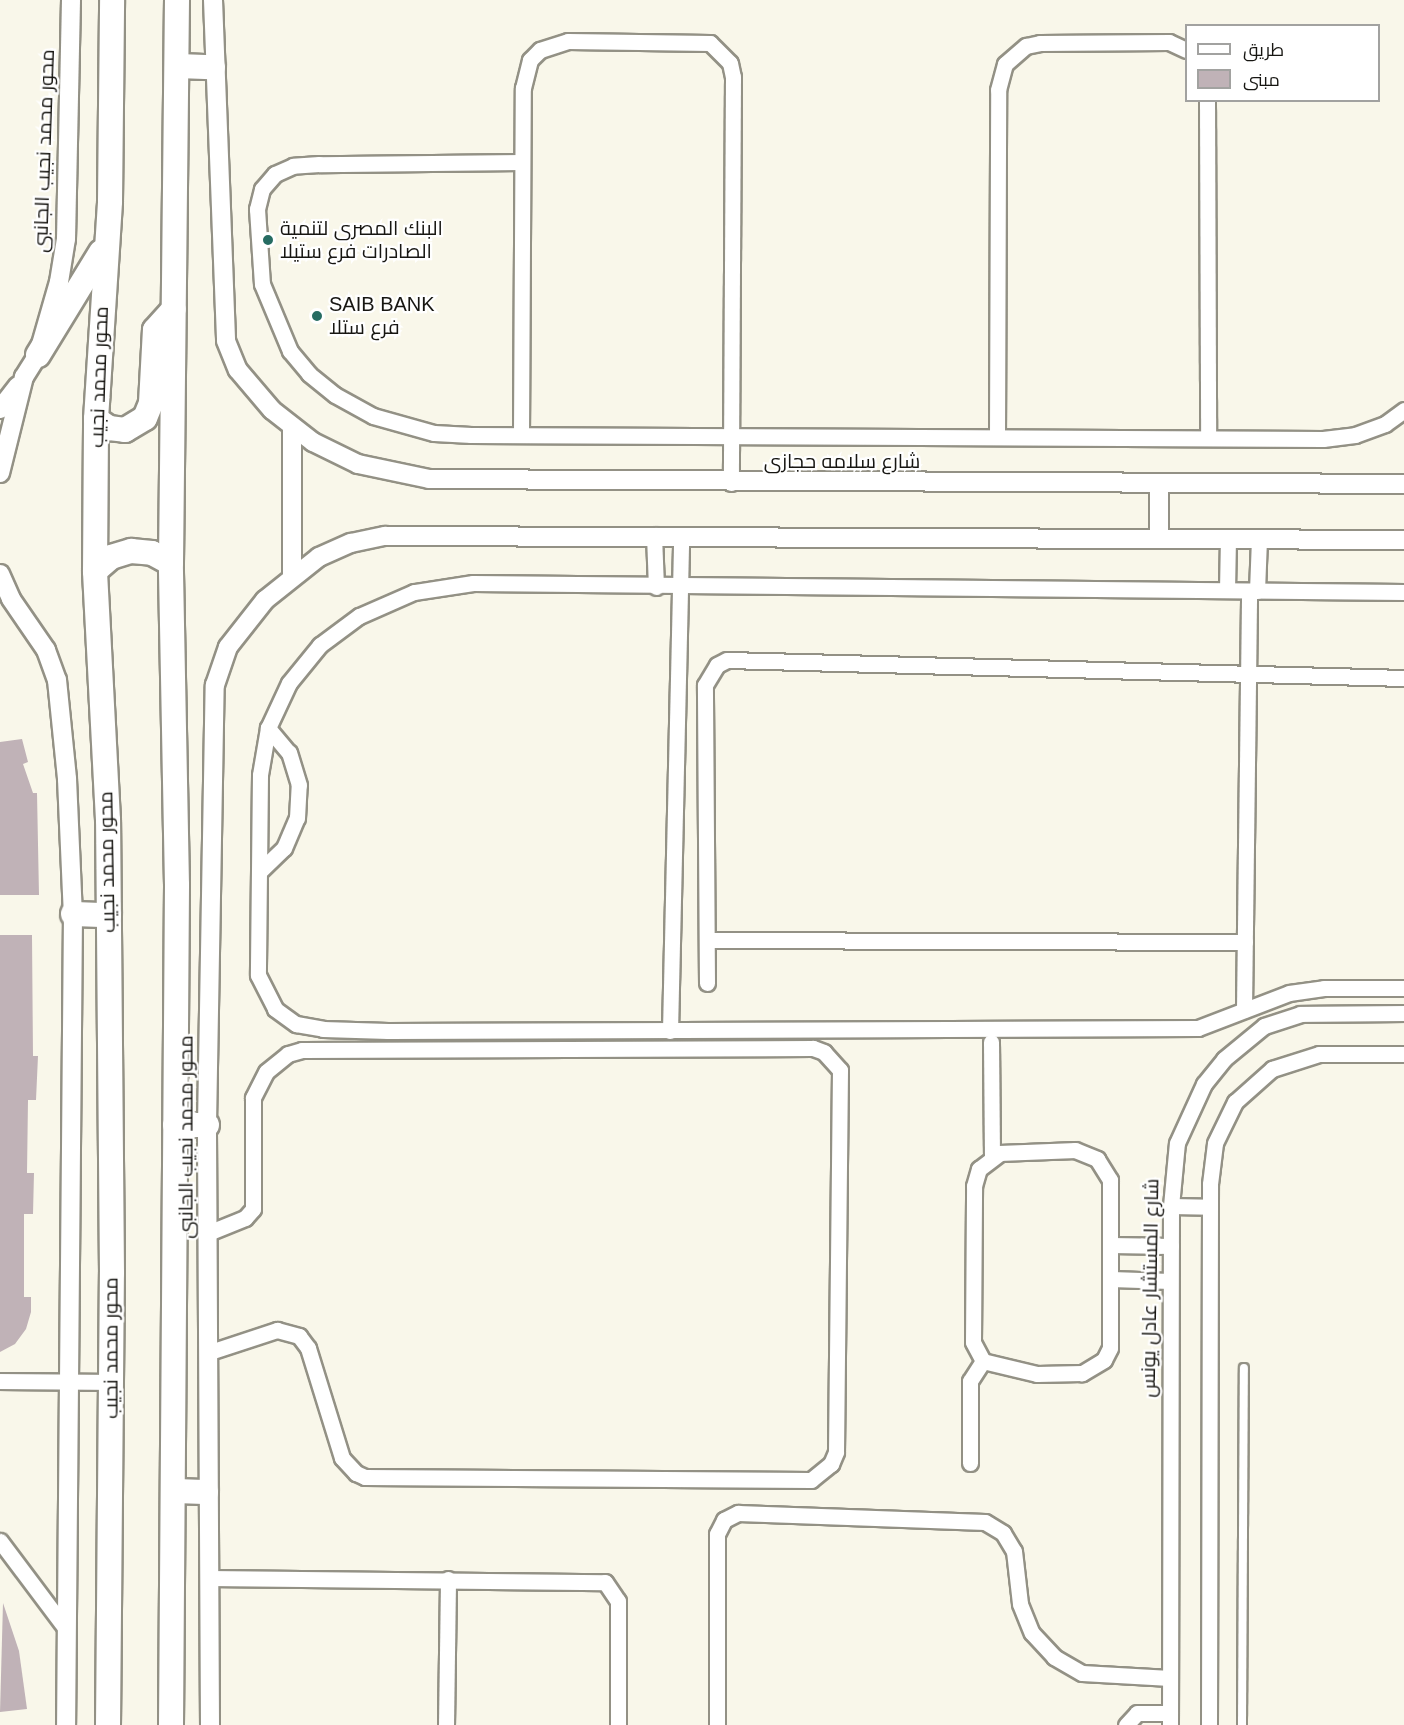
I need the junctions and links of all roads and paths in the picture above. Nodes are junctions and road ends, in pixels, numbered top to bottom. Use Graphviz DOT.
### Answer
graph roads {
  1 [pos="71,0"];
  2 [pos="112,0"];
  3 [pos="177,0"];
  4 [pos="213,0"];
  5 [pos="1185,50"];
  6 [pos="177,66"];
  7 [pos="213,67"];
  8 [pos="1207,102"];
  9 [pos="522,162"];
  10 [pos="106,242"];
  11 [pos="174,309"];
  12 [pos="38,354"];
  13 [pos="24,377"];
  14 [pos="0,409"];
  15 [pos="1404,410"];
  16 [pos="96,419"];
  17 [pos="292,427"];
  18 [pos="521,435"];
  19 [pos="731,436"];
  20 [pos="997,437"];
  21 [pos="1208,438"];
  22 [pos="0,473"];
  23 [pos="730,483"];
  24 [pos="1404,484"];
  25 [pos="1159,485"];
  26 [pos="654,535"];
  27 [pos="681,535"];
  28 [pos="1159,538"];
  29 [pos="1228,538"];
  30 [pos="1259,538"];
  31 [pos="1404,540"];
  32 [pos="171,563"];
  33 [pos="95,571"];
  34 [pos="0,574"];
  35 [pos="292,576"];
  36 [pos="656,586"];
  37 [pos="680,586"];
  38 [pos="1227,590"];
  39 [pos="1253,591"];
  40 [pos="1404,592"];
  41 [pos="5,596"];
  42 [pos="1248,673"];
  43 [pos="1404,678"];
  44 [pos="268,728"];
  45 [pos="260,871"];
  46 [pos="73,914"];
  47 [pos="109,915"];
  48 [pos="707,940"];
  49 [pos="1245,942"];
  50 [pos="707,983"];
  51 [pos="1404,988"];
  52 [pos="1244,1010"];
  53 [pos="1404,1013"];
  54 [pos="670,1031"];
  55 [pos="991,1042"];
  56 [pos="1404,1054"];
  57 [pos="176,1125"];
  58 [pos="207,1125"];
  59 [pos="992,1156"];
  60 [pos="1171,1206"];
  61 [pos="1210,1207"];
  62 [pos="208,1233"];
  63 [pos="1111,1245"];
  64 [pos="1171,1246"];
  65 [pos="1111,1279"];
  66 [pos="1170,1281"];
  67 [pos="207,1353"];
  68 [pos="983,1361"];
  69 [pos="1244,1368"];
  70 [pos="0,1381"];
  71 [pos="69,1381"];
  72 [pos="111,1382"];
  73 [pos="970,1463"];
  74 [pos="174,1491"];
  75 [pos="206,1492"];
  76 [pos="0,1541"];
  77 [pos="208,1578"];
  78 [pos="448,1579"];
  79 [pos="66,1629"];
  80 [pos="1170,1678"];
  81 [pos="1170,1719"];
  82 [pos="66,1725"];
  83 [pos="108,1725"];
  84 [pos="171,1725"];
  85 [pos="210,1725"];
  86 [pos="446,1725"];
  87 [pos="618,1725"];
  88 [pos="717,1725"];
  89 [pos="1126,1725"];
  90 [pos="1209,1725"];
  91 [pos="1242,1725"];
  1 -- 12 [label="street, محور محمد نجيب الجانبى"];
  2 -- 10 [label="main road, محور محمد نجيب"];
  3 -- 6 [label="main road"];
  4 -- 7 [label="street"];
  5 -- 20 [label="street"];
  6 -- 7 [label="main road"];
  6 -- 11 [label="main road"];
  7 -- 17 [label="street"];
  8 -- 21 [label="street"];
  9 -- 18 [label="street"];
  9 -- 18 [label="street"];
  9 -- 19 [label="street"];
  10 -- 12 [label="main road"];
  10 -- 16 [label="main road, محور محمد نجيب"];
  11 -- 16 [label="main road"];
  11 -- 32 [label="main road"];
  12 -- 13 [label="street, محور محمد نجيب الجانبى"];
  13 -- 14 [label="street"];
  13 -- 22 [label="street, محور محمد نجيب الجانبى"];
  15 -- 21 [label="street"];
  16 -- 33 [label="main road, محور محمد نجيب"];
  17 -- 23 [label="street, شارع سلامه حجازى"];
  17 -- 35 [label="street"];
  18 -- 19 [label="street"];
  19 -- 20 [label="street"];
  19 -- 23 [label="street"];
  20 -- 21 [label="street"];
  23 -- 25 [label="street, شارع سلامه حجازى"];
  24 -- 25 [label="street, شارع سلامه حجازى"];
  25 -- 28 [label="street"];
  26 -- 27 [label="street"];
  26 -- 35 [label="street"];
  26 -- 36 [label="street"];
  27 -- 28 [label="street"];
  27 -- 37 [label="street"];
  28 -- 29 [label="street"];
  29 -- 30 [label="street"];
  29 -- 38 [label="street"];
  30 -- 31 [label="street"];
  30 -- 39 [label="street"];
  32 -- 33 [label="main road"];
  32 -- 57 [label="main road"];
  33 -- 47 [label="main road, محور محمد نجيب"];
  34 -- 41 [label="street"];
  35 -- 58 [label="street, محور محمد نجيب الجانبى"];
  36 -- 37 [label="street"];
  36 -- 44 [label="street"];
  37 -- 38 [label="street"];
  37 -- 54 [label="street"];
  38 -- 39 [label="street"];
  39 -- 40 [label="street"];
  39 -- 42 [label="street"];
  41 -- 46 [label="street"];
  42 -- 43 [label="street"];
  42 -- 48 [label="street"];
  42 -- 49 [label="street"];
  44 -- 45 [label="street"];
  44 -- 45 [label="street"];
  45 -- 54 [label="street"];
  46 -- 47 [label="main road"];
  46 -- 71 [label="street"];
  47 -- 72 [label="main road, محور محمد نجيب"];
  48 -- 49 [label="street"];
  48 -- 50 [label="street"];
  49 -- 52 [label="street"];
  51 -- 52 [label="street"];
  52 -- 54 [label="street"];
  53 -- 60 [label="street, شارع المستشار عادل يونس"];
  55 -- 59 [label="street"];
  56 -- 61 [label="street"];
  57 -- 58 [label="main road"];
  57 -- 74 [label="main road"];
  58 -- 62 [label="street, محور محمد نجيب الجانبى"];
  59 -- 63 [label="street"];
  59 -- 68 [label="street"];
  60 -- 61 [label="street"];
  60 -- 64 [label="street, شارع المستشار عادل يونس"];
  61 -- 90 [label="street"];
  62 -- 67 [label="street, محور محمد نجيب الجانبى"];
  62 -- 67 [label="street"];
  63 -- 64 [label="street"];
  63 -- 65 [label="street"];
  64 -- 66 [label="street, شارع المستشار عادل يونس"];
  65 -- 66 [label="street"];
  65 -- 68 [label="street"];
  66 -- 80 [label="street, شارع المستشار عادل يونس"];
  67 -- 75 [label="street, محور محمد نجيب الجانبى"];
  68 -- 73 [label="street"];
  69 -- 91 [label="lane"];
  70 -- 71 [label="street"];
  71 -- 72 [label="street"];
  71 -- 79 [label="street"];
  72 -- 83 [label="main road, محور محمد نجيب"];
  74 -- 75 [label="main road"];
  74 -- 84 [label="main road"];
  75 -- 77 [label="street, محور محمد نجيب الجانبى"];
  76 -- 79 [label="street"];
  77 -- 78 [label="street"];
  77 -- 85 [label="street, محور محمد نجيب الجانبى"];
  78 -- 86 [label="street"];
  78 -- 87 [label="street"];
  79 -- 82 [label="street"];
  80 -- 81 [label="street, شارع المستشار عادل يونس"];
  80 -- 88 [label="street"];
  81 -- 89 [label="street"];
}
